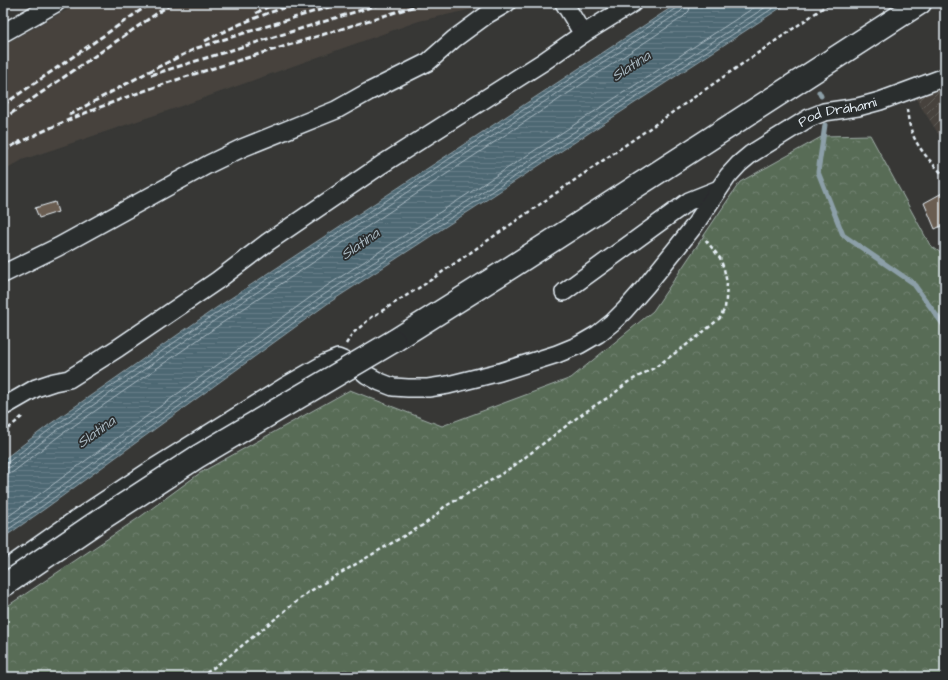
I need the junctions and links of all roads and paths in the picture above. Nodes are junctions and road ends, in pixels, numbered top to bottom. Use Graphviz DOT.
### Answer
graph roads {
  1 [pos="56,3"];
  2 [pos="507,3"];
  3 [pos="564,3"];
  4 [pos="633,3"];
  5 [pos="830,3"];
  6 [pos="920,3"];
  7 [pos="3,33"];
  8 [pos="583,34"];
  9 [pos="945,77"];
  10 [pos="905,93"];
  11 [pos="945,177"];
  12 [pos="719,189"];
  13 [pos="694,226"];
  14 [pos="3,274"];
  15 [pos="564,292"];
  16 [pos="338,358"];
  17 [pos="3,407"];
  18 [pos="3,571"];
  19 [pos="3,586"];
  20 [pos="201,677"];
  1 -- 7 [label="street"];
  2 -- 14 [label="street"];
  3 -- 8 [label="street"];
  4 -- 8 [label="street"];
  5 -- 16 [label="path"];
  6 -- 19 [label="main road, bridge"];
  8 -- 17 [label="street"];
  9 -- 10 [label="street, Pod Dráhami"];
  10 -- 11 [label="path"];
  10 -- 12 [label="street, Pod Dráhami"];
  12 -- 13 [label="street, Pod Dráhami"];
  12 -- 15 [label="street"];
  13 -- 16 [label="street, Pod Dráhami"];
  13 -- 20 [label="path"];
  16 -- 18 [label="street"];
}
